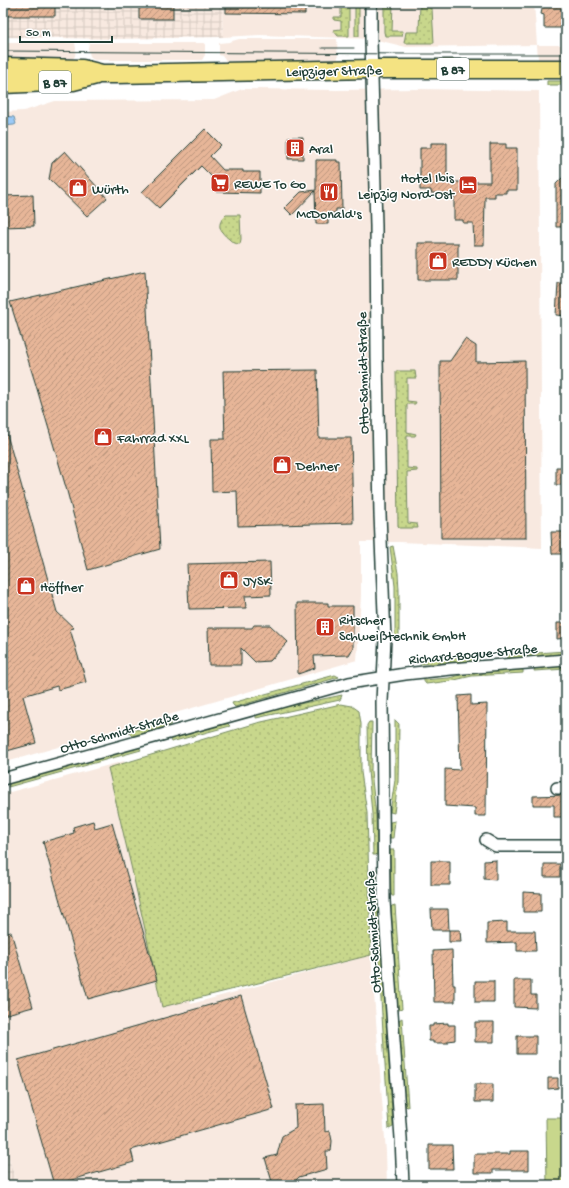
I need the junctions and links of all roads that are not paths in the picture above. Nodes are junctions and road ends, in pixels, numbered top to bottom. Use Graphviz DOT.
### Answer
graph roads {
  1 [pos="371,3"];
  2 [pos="3,67"];
  3 [pos="372,69"];
  4 [pos="566,69"];
  5 [pos="102,74"];
  6 [pos="3,84"];
  7 [pos="566,660"];
  8 [pos="383,678"];
  9 [pos="3,779"];
  10 [pos="486,840"];
  11 [pos="566,846"];
  12 [pos="403,1185"];
  1 -- 3 [label="street, Otto-Schmidt-Straße"];
  2 -- 5 [label="main road, Leipziger Straße / B 87"];
  3 -- 4 [label="main road, Leipziger Straße / B 87"];
  3 -- 5 [label="main road, Leipziger Straße / B 87"];
  3 -- 8 [label="street, Otto-Schmidt-Straße"];
  5 -- 6 [label="main road, Leipziger Straße / B 87"];
  7 -- 8 [label="street, Richard-Bogue-Straße"];
  8 -- 9 [label="street, Otto-Schmidt-Straße"];
  8 -- 12 [label="street, Otto-Schmidt-Straße"];
  10 -- 11 [label="street"];
}
